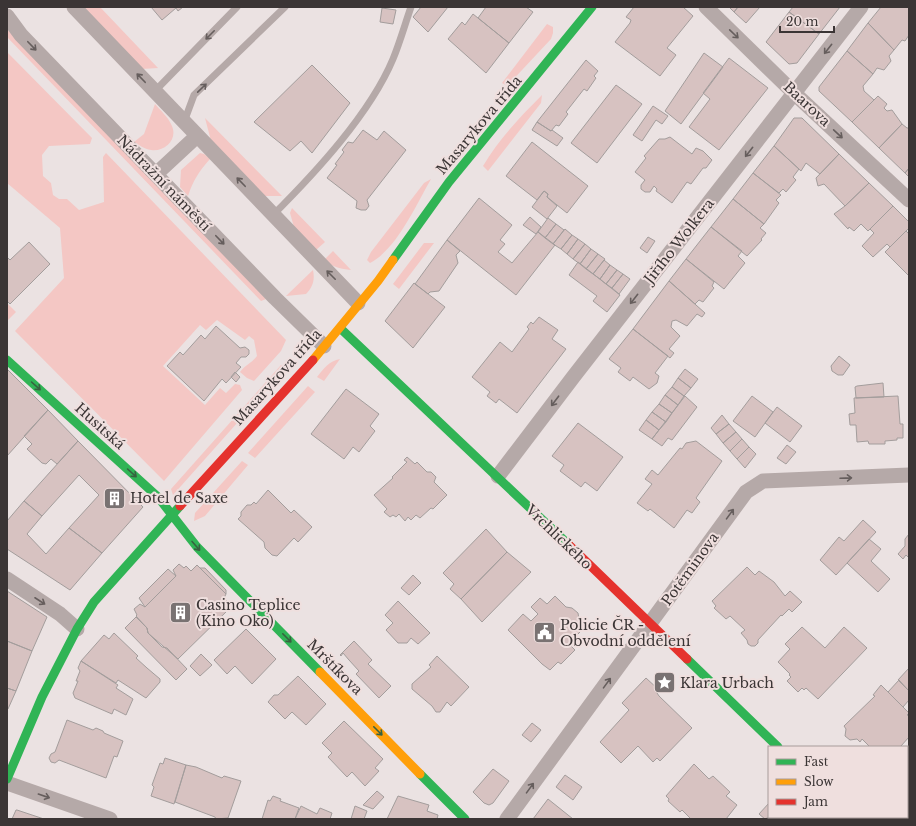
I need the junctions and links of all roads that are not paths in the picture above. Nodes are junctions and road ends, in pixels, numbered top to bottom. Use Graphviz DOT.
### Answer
graph roads {
  1 [pos="74,7"];
  2 [pos="237,7"];
  3 [pos="285,7"];
  4 [pos="411,7"];
  5 [pos="592,7"];
  6 [pos="706,7"];
  7 [pos="861,7"];
  8 [pos="279,10"];
  9 [pos="7,16"];
  10 [pos="154,92"];
  11 [pos="794,93"];
  12 [pos="184,122"];
  13 [pos="197,136"];
  14 [pos="156,174"];
  15 [pos="909,200"];
  16 [pos="273,215"];
  17 [pos="358,303"];
  18 [pos="340,328"];
  19 [pos="324,346"];
  20 [pos="7,360"];
  21 [pos="909,475"];
  22 [pos="498,476"];
  23 [pos="172,514"];
  24 [pos="7,579"];
  25 [pos="649,625"];
  26 [pos="77,628"];
  27 [pos="777,746"];
  28 [pos="7,779"];
  29 [pos="7,783"];
  30 [pos="110,819"];
  31 [pos="465,819"];
  32 [pos="507,819"];
  10 -- 1 [label="street, one-way"];
  2 -- 10 [label="lane, one-way"];
  3 -- 8 [label="lane"];
  4 -- 16 [label="lane"];
  5 -- 17 [label="street, Masarykova třída"];
  6 -- 11 [label="street, Baarova, one-way"];
  7 -- 11 [label="street, Jiřího Wolkera, one-way"];
  12 -- 8 [label="lane, one-way"];
  9 -- 14 [label="street, Nádražní náměstí, one-way"];
  10 -- 12 [label="street"];
  11 -- 15 [label="street, Baarova, one-way"];
  11 -- 22 [label="street, Jiřího Wolkera, one-way"];
  12 -- 13 [label="street"];
  13 -- 14 [label="street"];
  16 -- 13 [label="street, one-way"];
  14 -- 19 [label="street, Nádražní náměstí, one-way"];
  17 -- 16 [label="street, one-way"];
  17 -- 18 [label="street, Masarykova třída"];
  18 -- 19 [label="street, Masarykova třída"];
  18 -- 22 [label="street, Vrchlického"];
  19 -- 23 [label="street, Masarykova třída"];
  20 -- 23 [label="street, Husitská, one-way"];
  25 -- 21 [label="street, Potěminova, one-way"];
  22 -- 25 [label="street, Vrchlického"];
  23 -- 26 [label="street, Masarykova třída"];
  23 -- 31 [label="street, Mrštíkova, one-way"];
  24 -- 26 [label="street, one-way"];
  25 -- 27 [label="street, Vrchlického"];
  32 -- 25 [label="street, Potěminova, one-way"];
  26 -- 28 [label="street, Masarykova třída"];
  29 -- 30 [label="street, one-way"];
}
